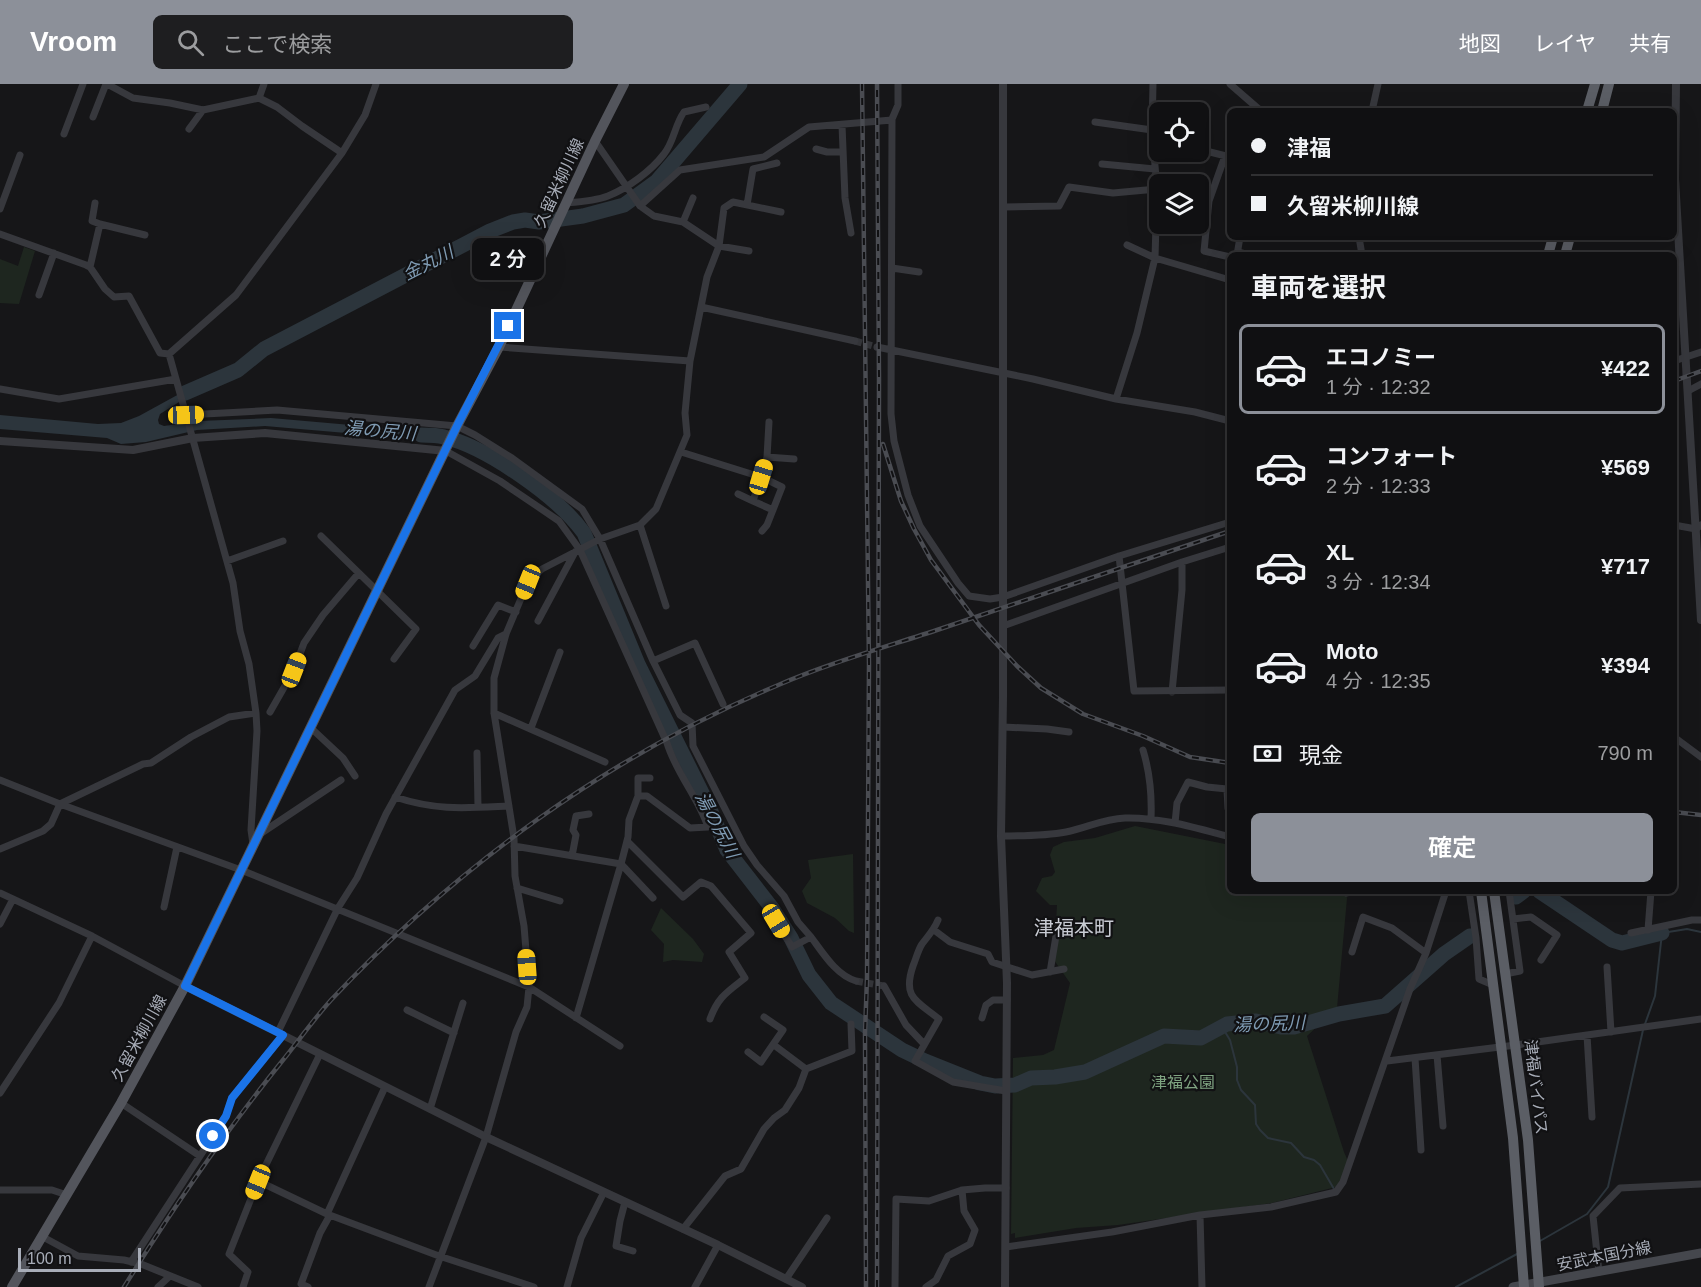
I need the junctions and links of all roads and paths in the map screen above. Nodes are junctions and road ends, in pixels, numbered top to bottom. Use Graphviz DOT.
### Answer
graph roads {
  1 [pos="83,84"];
  2 [pos="106,84"];
  3 [pos="264,84"];
  4 [pos="376,84"];
  5 [pos="624,84"];
  6 [pos="898,84"];
  7 [pos="1004,84"];
  8 [pos="1153,84"];
  9 [pos="1230,84"];
  10 [pos="1378,84"];
  11 [pos="1595,84"];
  12 [pos="1609,84"];
  13 [pos="1676,84"];
  14 [pos="117,87"];
  15 [pos="259,98"];
  16 [pos="1153,102"];
  17 [pos="706,107"];
  18 [pos="1258,108"];
  19 [pos="1373,108"];
  20 [pos="1588,108"];
  21 [pos="1603,108"];
  22 [pos="1676,108"];
  23 [pos="203,110"];
  24 [pos="93,117"];
  25 [pos="892,120"];
  26 [pos="1095,123"];
  27 [pos="842,125"];
  28 [pos="189,129"];
  29 [pos="1149,130"];
  30 [pos="64,135"];
  31 [pos="595,141"];
  32 [pos="816,149"];
  33 [pos="843,152"];
  34 [pos="1209,152"];
  35 [pos="342,153"];
  36 [pos="20,156"];
  37 [pos="1227,156"];
  38 [pos="1227,158"];
  39 [pos="1155,162"];
  40 [pos="777,163"];
  41 [pos="1102,164"];
  42 [pos="1155,169"];
  43 [pos="1156,174"];
  44 [pos="626,186"];
  45 [pos="1149,190"];
  46 [pos="693,198"];
  47 [pos="95,203"];
  48 [pos="566,203"];
  49 [pos="747,205"];
  50 [pos="640,206"];
  51 [pos="1004,207"];
  52 [pos="0,209"];
  53 [pos="781,212"];
  54 [pos="683,222"];
  55 [pos="100,224"];
  56 [pos="851,233"];
  57 [pos="0,234"];
  58 [pos="1156,234"];
  59 [pos="145,235"];
  60 [pos="1677,240"];
  61 [pos="1127,245"];
  62 [pos="719,246"];
  63 [pos="749,251"];
  64 [pos="54,253"];
  65 [pos="1227,256"];
  66 [pos="1155,258"];
  67 [pos="90,267"];
  68 [pos="892,268"];
  69 [pos="919,272"];
  70 [pos="1227,279"];
  71 [pos="39,295"];
  72 [pos="701,307"];
  73 [pos="855,341"];
  74 [pos="499,347"];
  75 [pos="877,347"];
  76 [pos="892,352"];
  77 [pos="1701,352"];
  78 [pos="169,354"];
  79 [pos="1686,358"];
  80 [pos="1677,360"];
  81 [pos="690,361"];
  82 [pos="1004,374"];
  83 [pos="176,379"];
  84 [pos="1701,384"];
  85 [pos="0,389"];
  86 [pos="1688,391"];
  87 [pos="1116,399"];
  88 [pos="187,418"];
  89 [pos="1227,420"];
  90 [pos="769,422"];
  91 [pos="456,427"];
  92 [pos="192,435"];
  93 [pos="0,441"];
  94 [pos="448,446"];
  95 [pos="681,452"];
  96 [pos="767,457"];
  97 [pos="794,459"];
  98 [pos="761,477"];
  99 [pos="738,494"];
  100 [pos="753,501"];
  101 [pos="773,510"];
  102 [pos="1227,523"];
  103 [pos="640,525"];
  104 [pos="1677,525"];
  105 [pos="1698,527"];
  106 [pos="762,531"];
  107 [pos="321,536"];
  108 [pos="600,539"];
  109 [pos="283,541"];
  110 [pos="1227,548"];
  111 [pos="577,551"];
  112 [pos="1119,556"];
  113 [pos="227,561"];
  114 [pos="1182,562"];
  115 [pos="358,574"];
  116 [pos="1123,584"];
  117 [pos="377,590"];
  118 [pos="1003,597"];
  119 [pos="666,606"];
  120 [pos="516,612"];
  121 [pos="1701,620"];
  122 [pos="538,621"];
  123 [pos="1003,626"];
  124 [pos="506,634"];
  125 [pos="473,646"];
  126 [pos="560,652"];
  127 [pos="394,659"];
  128 [pos="653,660"];
  129 [pos="1227,690"];
  130 [pos="1172,692"];
  131 [pos="723,704"];
  132 [pos="270,712"];
  133 [pos="256,713"];
  134 [pos="494,713"];
  135 [pos="1003,727"];
  136 [pos="311,728"];
  137 [pos="531,728"];
  138 [pos="1069,732"];
  139 [pos="1677,739"];
  140 [pos="1143,750"];
  141 [pos="477,753"];
  142 [pos="1701,757"];
  143 [pos="605,762"];
  144 [pos="355,776"];
  145 [pos="650,778"];
  146 [pos="0,780"];
  147 [pos="341,780"];
  148 [pos="1227,789"];
  149 [pos="638,796"];
  150 [pos="395,797"];
  151 [pos="60,804"];
  152 [pos="509,806"];
  153 [pos="478,807"];
  154 [pos="589,814"];
  155 [pos="1151,819"];
  156 [pos="1175,824"];
  157 [pos="260,834"];
  158 [pos="1001,836"];
  159 [pos="1227,836"];
  160 [pos="627,841"];
  161 [pos="514,846"];
  162 [pos="177,848"];
  163 [pos="254,848"];
  164 [pos="0,849"];
  165 [pos="572,856"];
  166 [pos="621,864"];
  167 [pos="241,870"];
  168 [pos="517,888"];
  169 [pos="0,893"];
  170 [pos="1445,894"];
  171 [pos="1469,894"];
  172 [pos="1481,894"];
  173 [pos="1494,894"];
  174 [pos="1509,894"];
  175 [pos="1651,894"];
  176 [pos="13,898"];
  177 [pos="653,898"];
  178 [pos="560,901"];
  179 [pos="164,907"];
  180 [pos="338,908"];
  181 [pos="1513,919"];
  182 [pos="938,920"];
  183 [pos="1701,920"];
  184 [pos="776,921"];
  185 [pos="0,924"];
  186 [pos="1058,924"];
  187 [pos="934,930"];
  188 [pos="1648,930"];
  189 [pos="1631,933"];
  190 [pos="92,936"];
  191 [pos="811,937"];
  192 [pos="1352,952"];
  193 [pos="1426,953"];
  194 [pos="1541,960"];
  195 [pos="1007,966"];
  196 [pos="1607,967"];
  197 [pos="1064,969"];
  198 [pos="1050,972"];
  199 [pos="1505,974"];
  200 [pos="856,981"];
  201 [pos="1493,985"];
  202 [pos="185,986"];
  203 [pos="884,986"];
  204 [pos="529,987"];
  205 [pos="1007,1000"];
  206 [pos="464,1003"];
  207 [pos="407,1010"];
  208 [pos="764,1017"];
  209 [pos="576,1018"];
  210 [pos="982,1018"];
  211 [pos="1701,1019"];
  212 [pos="710,1020"];
  213 [pos="851,1024"];
  214 [pos="1611,1032"];
  215 [pos="280,1033"];
  216 [pos="454,1033"];
  217 [pos="1587,1035"];
  218 [pos="924,1044"];
  219 [pos="774,1045"];
  220 [pos="1516,1045"];
  221 [pos="620,1046"];
  222 [pos="1501,1047"];
  223 [pos="747,1052"];
  224 [pos="320,1054"];
  225 [pos="1437,1055"];
  226 [pos="1415,1058"];
  227 [pos="1387,1060"];
  228 [pos="807,1069"];
  229 [pos="385,1087"];
  230 [pos="1006,1091"];
  231 [pos="0,1093"];
  232 [pos="121,1103"];
  233 [pos="430,1109"];
  234 [pos="1592,1117"];
  235 [pos="1443,1126"];
  236 [pos="486,1137"];
  237 [pos="1421,1150"];
  238 [pos="200,1156"];
  239 [pos="258,1182"];
  240 [pos="1701,1184"];
  241 [pos="1006,1188"];
  242 [pos="0,1190"];
  243 [pos="962,1191"];
  244 [pos="604,1192"];
  245 [pos="67,1195"];
  246 [pos="626,1202"];
  247 [pos="328,1214"];
  248 [pos="1200,1215"];
  249 [pos="826,1218"];
  250 [pos="683,1229"];
  251 [pos="43,1237"];
  252 [pos="718,1245"];
  253 [pos="1006,1247"];
  254 [pos="633,1251"];
  255 [pos="1701,1253"];
  256 [pos="439,1256"];
  257 [pos="131,1262"];
  258 [pos="1599,1272"];
  259 [pos="170,1276"];
  260 [pos="786,1279"];
  261 [pos="1539,1285"];
  262 [pos="1520,1286"];
  263 [pos="12,1287"];
  264 [pos="158,1287"];
  265 [pos="198,1287"];
  266 [pos="243,1287"];
  267 [pos="308,1287"];
  268 [pos="429,1287"];
  269 [pos="534,1287"];
  270 [pos="567,1287"];
  271 [pos="694,1287"];
  272 [pos="802,1287"];
  273 [pos="895,1287"];
  274 [pos="926,1287"];
  275 [pos="1005,1287"];
  276 [pos="1202,1287"];
  1 -- 30 [label="street"];
  2 -- 14 [label="street"];
  2 -- 24 [label="street"];
  3 -- 15 [label="street"];
  4 -- 35 [label="street"];
  5 -- 31 [label="main road, 久留米柳川線"];
  6 -- 25 [label="street"];
  7 -- 51 [label="street"];
  8 -- 16 [label="street"];
  9 -- 18 [label="street"];
  10 -- 19 [label="street"];
  11 -- 20 [label="highway"];
  12 -- 21 [label="highway"];
  13 -- 22 [label="street"];
  14 -- 23 [label="street"];
  15 -- 23 [label="street"];
  15 -- 35 [label="street"];
  17 -- 44 [label="street"];
  23 -- 28 [label="street"];
  25 -- 27 [label="street"];
  25 -- 68 [label="street"];
  26 -- 29 [label="street"];
  27 -- 33 [label="street"];
  27 -- 50 [label="street"];
  31 -- 44 [label="street"];
  31 -- 48 [label="main road, 久留米柳川線"];
  32 -- 33 [label="street"];
  33 -- 56 [label="street"];
  34 -- 37 [label="street"];
  35 -- 78 [label="street"];
  36 -- 52 [label="street"];
  38 -- 65 [label="street"];
  39 -- 42 [label="street"];
  40 -- 49 [label="street"];
  41 -- 42 [label="street"];
  42 -- 43 [label="street"];
  44 -- 48 [label="street"];
  44 -- 50 [label="street"];
  45 -- 51 [label="street"];
  46 -- 54 [label="street"];
  47 -- 55 [label="street"];
  48 -- 74 [label="main road, 久留米柳川線"];
  49 -- 53 [label="street"];
  49 -- 62 [label="street"];
  50 -- 54 [label="street"];
  51 -- 82 [label="street"];
  54 -- 62 [label="street"];
  55 -- 59 [label="street"];
  55 -- 67 [label="street"];
  57 -- 64 [label="street"];
  58 -- 66 [label="street"];
  60 -- 79 [label="street"];
  61 -- 66 [label="street"];
  62 -- 63 [label="street"];
  62 -- 72 [label="street"];
  64 -- 67 [label="street"];
  64 -- 71 [label="street"];
  66 -- 70 [label="street"];
  66 -- 87 [label="street"];
  67 -- 78 [label="street"];
  68 -- 69 [label="street"];
  68 -- 76 [label="street"];
  72 -- 73 [label="street"];
  72 -- 81 [label="street"];
  74 -- 81 [label="street"];
  74 -- 91 [label="main road, 久留米柳川線"];
  75 -- 76 [label="street"];
  76 -- 82 [label="street"];
  76 -- 118 [label="street"];
  77 -- 79 [label="street"];
  78 -- 83 [label="street"];
  79 -- 80 [label="street"];
  79 -- 86 [label="street"];
  81 -- 95 [label="street"];
  82 -- 87 [label="street"];
  82 -- 118 [label="street"];
  83 -- 85 [label="street"];
  83 -- 88 [label="street"];
  84 -- 86 [label="street"];
  86 -- 105 [label="street"];
  87 -- 89 [label="street"];
  88 -- 91 [label="street"];
  88 -- 92 [label="street"];
  90 -- 96 [label="street"];
  91 -- 94 [label="main road, 久留米柳川線"];
  91 -- 108 [label="street"];
  92 -- 93 [label="street"];
  92 -- 94 [label="street"];
  92 -- 113 [label="street"];
  94 -- 111 [label="street"];
  94 -- 117 [label="main road, 久留米柳川線"];
  95 -- 98 [label="street"];
  95 -- 103 [label="street"];
  96 -- 97 [label="street"];
  96 -- 98 [label="street"];
  98 -- 100 [label="street"];
  98 -- 101 [label="street"];
  99 -- 100 [label="street"];
  100 -- 101 [label="street"];
  101 -- 106 [label="street"];
  102 -- 112 [label="street"];
  103 -- 108 [label="street"];
  103 -- 119 [label="street"];
  104 -- 105 [label="street"];
  105 -- 121 [label="street"];
  107 -- 115 [label="street"];
  108 -- 111 [label="street"];
  108 -- 128 [label="street"];
  109 -- 113 [label="street"];
  110 -- 114 [label="street"];
  111 -- 120 [label="street"];
  111 -- 122 [label="street"];
  111 -- 149 [label="street"];
  112 -- 116 [label="street"];
  112 -- 118 [label="street"];
  113 -- 133 [label="street"];
  114 -- 116 [label="street"];
  114 -- 130 [label="street"];
  115 -- 117 [label="street"];
  115 -- 132 [label="street"];
  116 -- 123 [label="street"];
  116 -- 130 [label="street"];
  117 -- 127 [label="street"];
  117 -- 136 [label="main road, 久留米柳川線"];
  118 -- 123 [label="street"];
  120 -- 124 [label="street"];
  120 -- 125 [label="street"];
  123 -- 135 [label="street"];
  124 -- 134 [label="street"];
  124 -- 150 [label="street"];
  126 -- 137 [label="street"];
  128 -- 131 [label="street"];
  128 -- 191 [label="street"];
  129 -- 130 [label="street"];
  133 -- 151 [label="street"];
  133 -- 163 [label="street"];
  134 -- 137 [label="street"];
  134 -- 152 [label="street"];
  135 -- 138 [label="street"];
  135 -- 158 [label="street"];
  136 -- 144 [label="street"];
  136 -- 157 [label="main road, 久留米柳川線"];
  137 -- 143 [label="street"];
  139 -- 142 [label="street"];
  140 -- 155 [label="street"];
  141 -- 153 [label="street"];
  145 -- 149 [label="street"];
  146 -- 151 [label="street"];
  147 -- 157 [label="street"];
  148 -- 156 [label="street"];
  149 -- 160 [label="street"];
  150 -- 153 [label="street"];
  150 -- 180 [label="street"];
  151 -- 162 [label="street"];
  151 -- 164 [label="street"];
  152 -- 153 [label="street"];
  152 -- 161 [label="street"];
  154 -- 165 [label="street"];
  155 -- 156 [label="street"];
  155 -- 158 [label="street"];
  156 -- 159 [label="street"];
  157 -- 163 [label="main road, 久留米柳川線"];
  158 -- 195 [label="street"];
  160 -- 166 [label="street"];
  160 -- 212 [label="street"];
  161 -- 165 [label="street"];
  161 -- 168 [label="street"];
  162 -- 167 [label="street"];
  162 -- 179 [label="street"];
  163 -- 167 [label="main road, 久留米柳川線"];
  165 -- 166 [label="street"];
  166 -- 177 [label="street"];
  166 -- 209 [label="street"];
  167 -- 180 [label="street"];
  167 -- 202 [label="main road, 久留米柳川線"];
  168 -- 178 [label="street"];
  168 -- 204 [label="street"];
  169 -- 176 [label="street"];
  170 -- 193 [label="street"];
  171 -- 201 [label="street"];
  172 -- 201 [label="highway, 津福バイパス"];
  173 -- 199 [label="highway, 津福バイパス"];
  174 -- 181 [label="street"];
  175 -- 188 [label="street"];
  176 -- 185 [label="street"];
  176 -- 190 [label="street"];
  180 -- 204 [label="street"];
  180 -- 215 [label="street"];
  181 -- 194 [label="street"];
  181 -- 199 [label="street"];
  182 -- 187 [label="street"];
  183 -- 188 [label="street"];
  184 -- 191 [label="street"];
  186 -- 198 [label="street"];
  187 -- 195 [label="street"];
  187 -- 218 [label="street"];
  188 -- 189 [label="street"];
  190 -- 202 [label="street"];
  190 -- 231 [label="street"];
  191 -- 200 [label="street"];
  192 -- 193 [label="street"];
  193 -- 227 [label="street"];
  195 -- 198 [label="street"];
  195 -- 205 [label="street"];
  196 -- 214 [label="street"];
  197 -- 198 [label="street"];
  199 -- 220 [label="highway, 津福バイパス"];
  201 -- 222 [label="highway, 津福バイパス"];
  202 -- 215 [label="street"];
  202 -- 232 [label="main road, 久留米柳川線"];
  203 -- 218 [label="street"];
  204 -- 209 [label="street"];
  204 -- 236 [label="street"];
  205 -- 210 [label="street"];
  205 -- 230 [label="street"];
  206 -- 216 [label="street"];
  207 -- 216 [label="street"];
  208 -- 219 [label="street"];
  209 -- 221 [label="street"];
  211 -- 214 [label="street"];
  213 -- 228 [label="street"];
  214 -- 217 [label="street"];
  215 -- 224 [label="street"];
  215 -- 238 [label="street"];
  216 -- 233 [label="street"];
  217 -- 220 [label="street"];
  217 -- 234 [label="street"];
  218 -- 230 [label="street"];
  219 -- 223 [label="street"];
  219 -- 228 [label="street"];
  220 -- 222 [label="street"];
  220 -- 261 [label="highway, 津福バイパス"];
  222 -- 225 [label="street"];
  222 -- 262 [label="highway, 津福バイパス"];
  224 -- 229 [label="street"];
  224 -- 239 [label="street"];
  225 -- 226 [label="street"];
  225 -- 235 [label="street"];
  226 -- 227 [label="street"];
  226 -- 237 [label="street"];
  227 -- 248 [label="street"];
  228 -- 250 [label="street"];
  229 -- 233 [label="street"];
  229 -- 247 [label="street"];
  230 -- 241 [label="street"];
  232 -- 238 [label="street"];
  232 -- 245 [label="main road, 久留米柳川線"];
  233 -- 236 [label="street"];
  236 -- 244 [label="street"];
  236 -- 256 [label="street"];
  238 -- 257 [label="street"];
  239 -- 247 [label="street"];
  239 -- 266 [label="street"];
  240 -- 258 [label="street"];
  241 -- 243 [label="street"];
  241 -- 253 [label="street"];
  242 -- 245 [label="street"];
  243 -- 273 [label="street"];
  243 -- 274 [label="street"];
  244 -- 246 [label="street"];
  244 -- 270 [label="street"];
  245 -- 251 [label="main road, 久留米柳川線"];
  246 -- 250 [label="street"];
  246 -- 254 [label="street"];
  247 -- 256 [label="street"];
  247 -- 267 [label="street"];
  248 -- 253 [label="street"];
  248 -- 276 [label="street"];
  249 -- 260 [label="street"];
  250 -- 252 [label="street"];
  251 -- 257 [label="street"];
  251 -- 263 [label="main road, 久留米柳川線"];
  252 -- 260 [label="street"];
  252 -- 271 [label="street"];
  253 -- 275 [label="street"];
  255 -- 258 [label="main road, 安武本国分線"];
  256 -- 268 [label="street"];
  256 -- 269 [label="street"];
  257 -- 259 [label="street"];
  258 -- 261 [label="main road, 安武本国分線"];
  259 -- 264 [label="street"];
  259 -- 265 [label="street"];
  260 -- 272 [label="street"];
  261 -- 262 [label="main road, 安武本国分線"];
}
